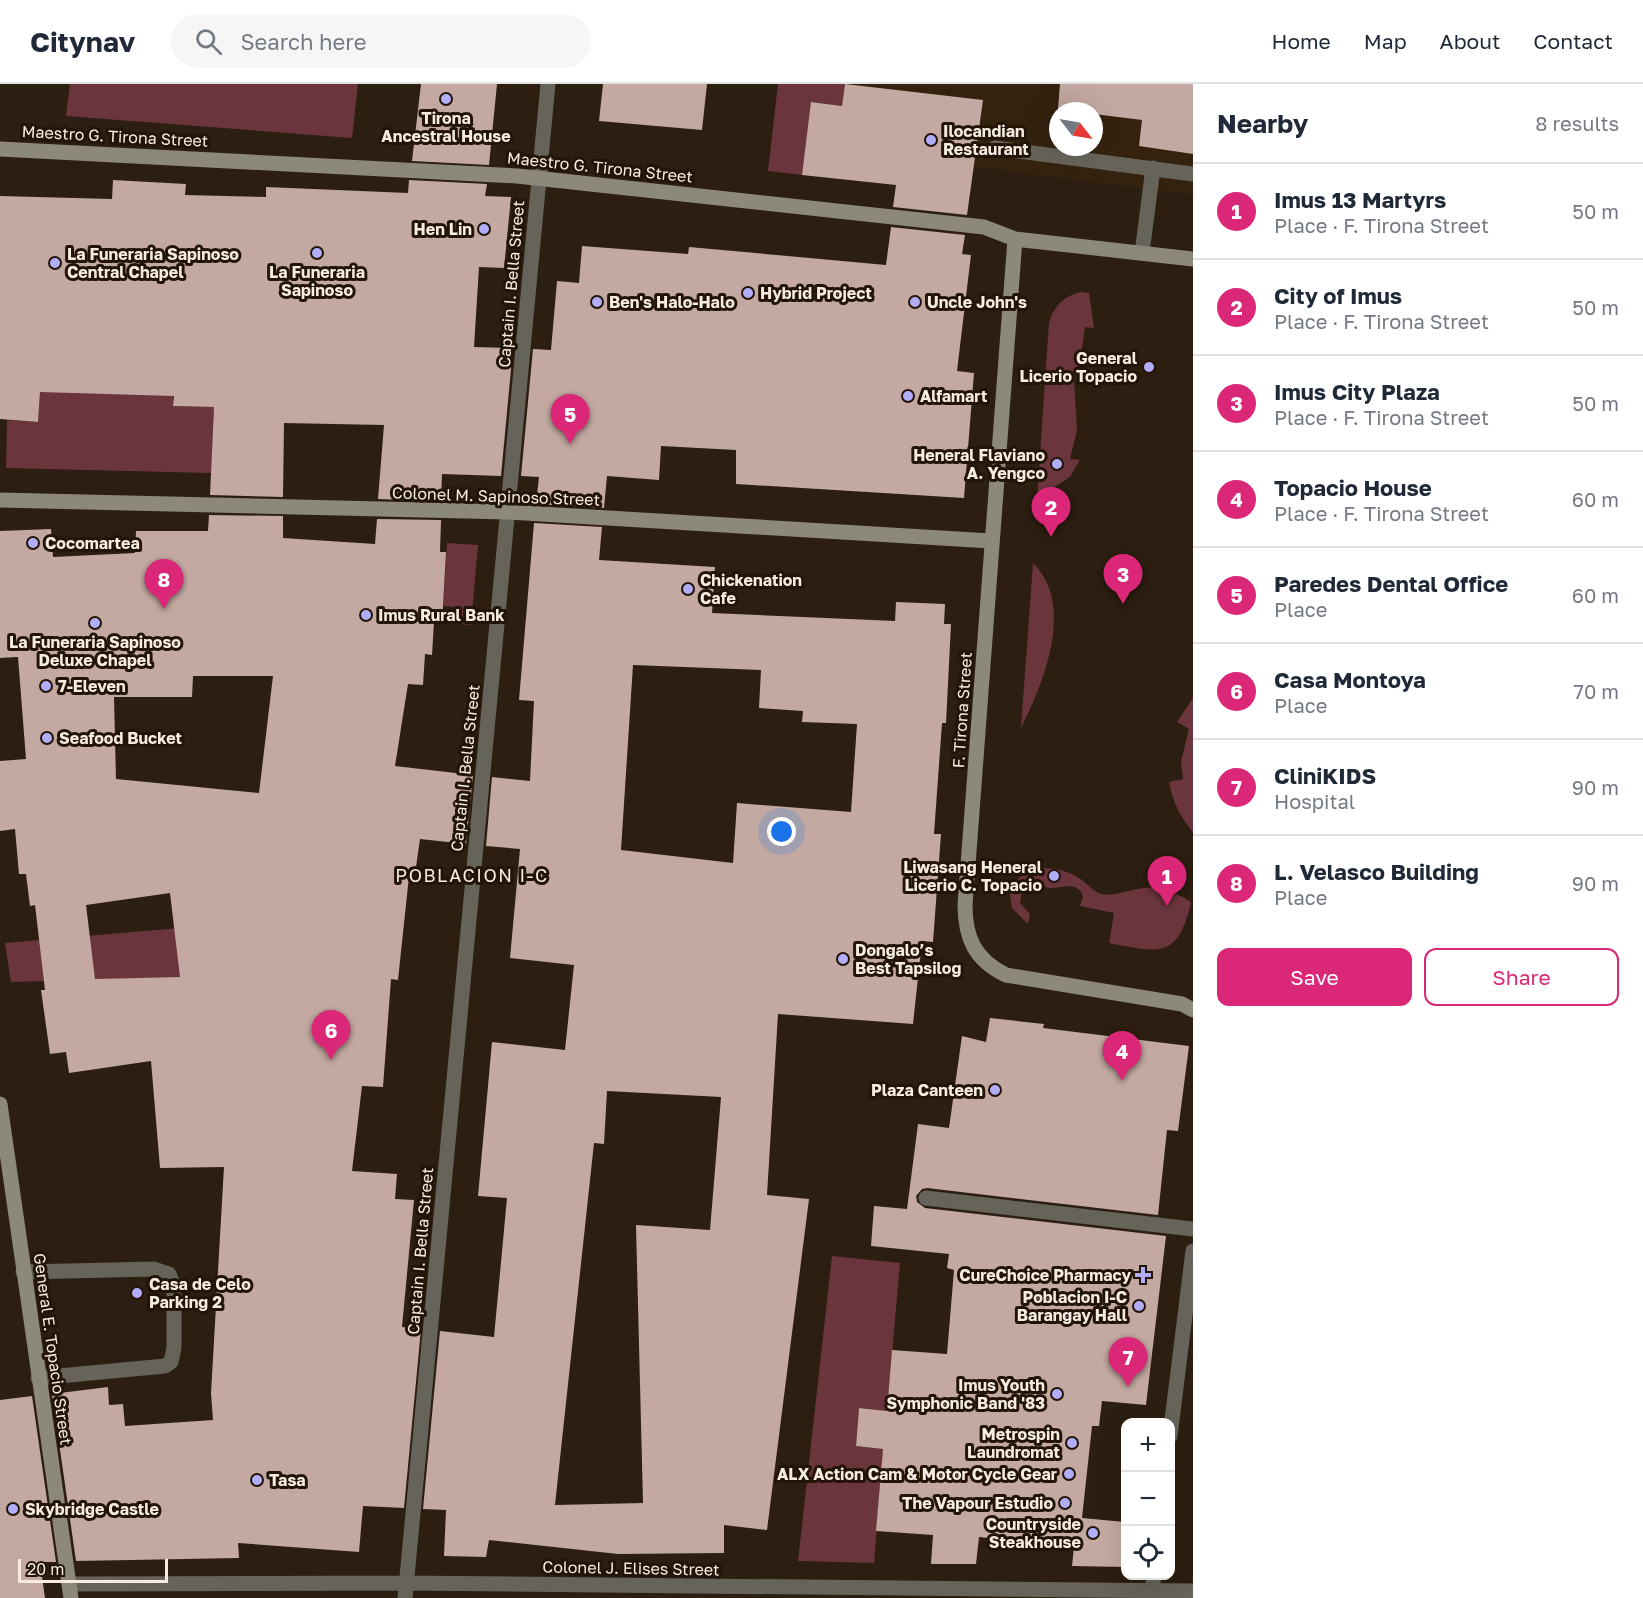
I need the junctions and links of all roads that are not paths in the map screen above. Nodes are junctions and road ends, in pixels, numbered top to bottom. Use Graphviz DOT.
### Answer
graph roads {
  1 [pos="548,84"];
  2 [pos="995,148"];
  3 [pos="0,149"];
  4 [pos="1153,168"];
  5 [pos="1193,174"];
  6 [pos="539,177"];
  7 [pos="1015,238"];
  8 [pos="1142,253"];
  9 [pos="1193,259"];
  10 [pos="0,500"];
  11 [pos="508,512"];
  12 [pos="991,541"];
  13 [pos="1193,1010"];
  14 [pos="0,1104"];
  15 [pos="926,1198"];
  16 [pos="1193,1229"];
  17 [pos="1193,1251"];
  18 [pos="23,1272"];
  19 [pos="38,1378"];
  20 [pos="1172,1418"];
  21 [pos="1153,1580"];
  22 [pos="405,1590"];
  23 [pos="70,1591"];
  24 [pos="1193,1591"];
  25 [pos="1151,1595"];
  1 -- 6 [label="street, Captain I. Bella Street"];
  2 -- 4 [label="street"];
  3 -- 6 [label="main road, Maestro G. Tirona Street"];
  4 -- 5 [label="street"];
  4 -- 8 [label="street"];
  6 -- 7 [label="main road, Maestro G. Tirona Street"];
  6 -- 11 [label="street, Captain I. Bella Street"];
  7 -- 8 [label="main road, Maestro G. Tirona Street"];
  7 -- 12 [label="main road, F. Tirona Street"];
  8 -- 9 [label="main road, Maestro G. Tirona Street"];
  10 -- 11 [label="main road, Colonel M. Sapinoso Street"];
  11 -- 12 [label="main road, Colonel M. Sapinoso Street"];
  11 -- 22 [label="street, Captain I. Bella Street"];
  12 -- 13 [label="main road, F. Tirona Street"];
  14 -- 18 [label="main road, General E. Topacio Street"];
  15 -- 16 [label="street"];
  17 -- 20 [label="street"];
  18 -- 19 [label="main road, General E. Topacio Street"];
  18 -- 19 [label="street"];
  19 -- 23 [label="main road, General E. Topacio Street"];
  21 -- 25 [label="street"];
  22 -- 23 [label="street, Colonel J. Elises Street"];
  22 -- 25 [label="street, Colonel J. Elises Street"];
  24 -- 25 [label="street, Colonel J. Elises Street"];
}
